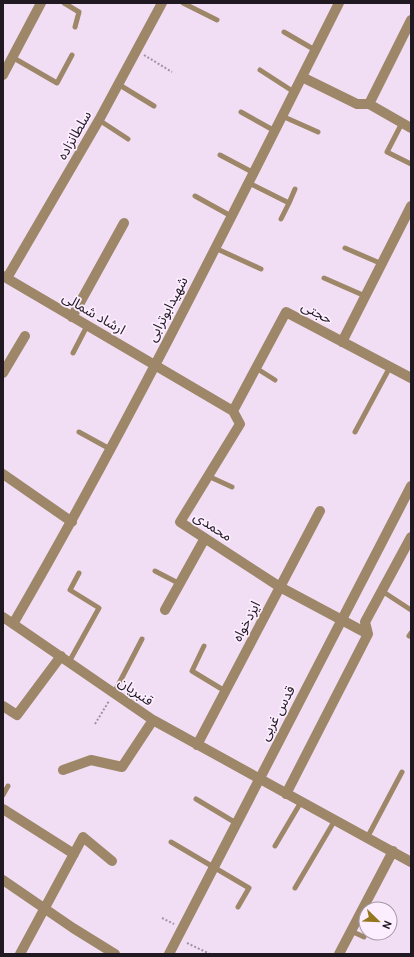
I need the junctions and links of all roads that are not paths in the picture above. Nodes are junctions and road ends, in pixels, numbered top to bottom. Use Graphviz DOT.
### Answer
graph roads {
  1 [pos="41,3"];
  2 [pos="64,3"];
  3 [pos="162,3"];
  4 [pos="183,3"];
  5 [pos="339,3"];
  6 [pos="217,20"];
  7 [pos="411,20"];
  8 [pos="75,27"];
  9 [pos="284,32"];
  10 [pos="315,50"];
  11 [pos="72,55"];
  12 [pos="12,57"];
  13 [pos="260,70"];
  14 [pos="3,75"];
  15 [pos="302,77"];
  16 [pos="118,84"];
  17 [pos="294,92"];
  18 [pos="369,104"];
  19 [pos="154,106"];
  20 [pos="241,112"];
  21 [pos="282,116"];
  22 [pos="99,120"];
  23 [pos="407,125"];
  24 [pos="275,130"];
  25 [pos="318,132"];
  26 [pos="128,139"];
  27 [pos="220,155"];
  28 [pos="411,164"];
  29 [pos="254,173"];
  30 [pos="249,183"];
  31 [pos="295,189"];
  32 [pos="195,196"];
  33 [pos="289,203"];
  34 [pos="411,206"];
  35 [pos="231,216"];
  36 [pos="281,219"];
  37 [pos="124,223"];
  38 [pos="215,248"];
  39 [pos="345,248"];
  40 [pos="382,264"];
  41 [pos="261,269"];
  42 [pos="5,277"];
  43 [pos="324,278"];
  44 [pos="365,296"];
  45 [pos="72,317"];
  46 [pos="87,326"];
  47 [pos="25,336"];
  48 [pos="342,342"];
  49 [pos="73,354"];
  50 [pos="154,365"];
  51 [pos="390,367"];
  52 [pos="256,368"];
  53 [pos="3,373"];
  54 [pos="411,378"];
  55 [pos="275,380"];
  56 [pos="234,410"];
  57 [pos="79,432"];
  58 [pos="355,432"];
  59 [pos="110,449"];
  60 [pos="3,474"];
  61 [pos="208,476"];
  62 [pos="411,486"];
  63 [pos="232,487"];
  64 [pos="320,511"];
  65 [pos="72,522"];
  66 [pos="411,537"];
  67 [pos="205,538"];
  68 [pos="155,571"];
  69 [pos="79,573"];
  70 [pos="180,584"];
  71 [pos="280,587"];
  72 [pos="382,591"];
  73 [pos="166,610"];
  74 [pos="411,610"];
  75 [pos="3,617"];
  76 [pos="342,619"];
  77 [pos="13,624"];
  78 [pos="368,634"];
  79 [pos="142,639"];
  80 [pos="204,646"];
  81 [pos="65,659"];
  82 [pos="225,691"];
  83 [pos="114,693"];
  84 [pos="3,706"];
  85 [pos="153,720"];
  86 [pos="197,745"];
  87 [pos="63,770"];
  88 [pos="402,772"];
  89 [pos="258,779"];
  90 [pos="8,786"];
  91 [pos="286,794"];
  92 [pos="3,795"];
  93 [pos="196,799"];
  94 [pos="301,802"];
  95 [pos="3,809"];
  96 [pos="335,820"];
  97 [pos="236,823"];
  98 [pos="367,838"];
  99 [pos="171,842"];
  100 [pos="275,846"];
  101 [pos="393,851"];
  102 [pos="74,854"];
  103 [pos="112,861"];
  104 [pos="411,862"];
  105 [pos="213,867"];
  106 [pos="3,880"];
  107 [pos="295,888"];
  108 [pos="238,907"];
  109 [pos="44,909"];
  110 [pos="352,931"];
  111 [pos="358,934"];
  112 [pos="343,952"];
  113 [pos="20,954"];
  114 [pos="115,954"];
  115 [pos="169,954"];
  1 -- 12 [label="street"];
  2 -- 8 [label="lane"];
  3 -- 16 [label="street, سلطانزاده"];
  4 -- 6 [label="lane"];
  5 -- 10 [label="street, شهیدابوترابی"];
  7 -- 18 [label="street"];
  9 -- 10 [label="lane"];
  10 -- 15 [label="street, شهیدابوترابی"];
  11 -- 12 [label="lane"];
  12 -- 14 [label="street"];
  13 -- 17 [label="lane"];
  15 -- 17 [label="street, شهیدابوترابی"];
  15 -- 18 [label="street"];
  16 -- 19 [label="lane"];
  16 -- 22 [label="street, سلطانزاده"];
  17 -- 21 [label="street, شهیدابوترابی"];
  18 -- 23 [label="street"];
  20 -- 24 [label="lane"];
  21 -- 24 [label="street, شهیدابوترابی"];
  21 -- 25 [label="lane"];
  22 -- 26 [label="lane"];
  22 -- 42 [label="street, سلطانزاده"];
  23 -- 28 [label="lane"];
  24 -- 29 [label="street, شهیدابوترابی"];
  27 -- 29 [label="lane"];
  29 -- 30 [label="street, شهیدابوترابی"];
  30 -- 33 [label="lane"];
  30 -- 35 [label="street, شهیدابوترابی"];
  31 -- 33 [label="lane"];
  32 -- 35 [label="lane"];
  33 -- 36 [label="lane"];
  34 -- 40 [label="street"];
  35 -- 38 [label="street, شهیدابوترابی"];
  37 -- 45 [label="street"];
  38 -- 41 [label="lane"];
  38 -- 50 [label="street, شهیدابوترابی"];
  39 -- 40 [label="lane"];
  40 -- 44 [label="street"];
  42 -- 45 [label="street, ارشاد شمالی"];
  43 -- 44 [label="lane"];
  44 -- 48 [label="street"];
  45 -- 46 [label="street, ارشاد شمالی"];
  46 -- 49 [label="lane"];
  46 -- 50 [label="street, ارشاد شمالی"];
  47 -- 53 [label="street"];
  48 -- 51 [label="street, حجتی"];
  48 -- 52 [label="street, حجتی"];
  50 -- 56 [label="street, ارشاد شمالی"];
  50 -- 59 [label="street, شهیدابوترابی"];
  51 -- 54 [label="street, حجتی"];
  51 -- 58 [label="lane"];
  52 -- 55 [label="lane"];
  52 -- 56 [label="street, حجتی"];
  56 -- 61 [label="street, محمدی"];
  57 -- 59 [label="lane"];
  59 -- 65 [label="street, شهیدابوترابی"];
  60 -- 65 [label="street"];
  61 -- 63 [label="lane"];
  61 -- 67 [label="street, محمدی"];
  62 -- 76 [label="street, قدس غربی"];
  64 -- 71 [label="street, ایزدخواه"];
  65 -- 77 [label="street, شهیدابوترابی"];
  66 -- 72 [label="street"];
  67 -- 70 [label="street"];
  67 -- 71 [label="street, محمدی"];
  68 -- 70 [label="lane"];
  69 -- 81 [label="lane"];
  70 -- 73 [label="street"];
  71 -- 76 [label="street, محمدی"];
  71 -- 82 [label="street, ایزدخواه"];
  72 -- 74 [label="lane"];
  72 -- 78 [label="street"];
  75 -- 77 [label="street, قنبریان"];
  76 -- 78 [label="street, محمدی"];
  76 -- 89 [label="street, قدس غربی"];
  77 -- 81 [label="street, قنبریان"];
  78 -- 91 [label="street"];
  79 -- 83 [label="lane"];
  80 -- 82 [label="lane"];
  81 -- 83 [label="street, قنبریان"];
  81 -- 84 [label="street"];
  82 -- 86 [label="street, ایزدخواه"];
  83 -- 85 [label="street, قنبریان"];
  85 -- 86 [label="street, قنبریان"];
  85 -- 87 [label="street"];
  86 -- 89 [label="street, قنبریان"];
  88 -- 98 [label="lane"];
  89 -- 91 [label="street, قنبریان"];
  89 -- 97 [label="street, قدس غربی"];
  90 -- 92 [label="lane"];
  91 -- 94 [label="street, قنبریان"];
  93 -- 97 [label="lane"];
  94 -- 96 [label="street, قنبریان"];
  94 -- 100 [label="lane"];
  95 -- 102 [label="street"];
  96 -- 98 [label="street, قنبریان"];
  96 -- 107 [label="lane"];
  97 -- 105 [label="street, قدس غربی"];
  98 -- 101 [label="street, قنبریان"];
  99 -- 105 [label="lane"];
  101 -- 104 [label="street, قنبریان"];
  101 -- 110 [label="street"];
  102 -- 103 [label="street"];
  102 -- 109 [label="street"];
  105 -- 108 [label="lane"];
  105 -- 115 [label="street, قدس غربی"];
  106 -- 109 [label="street"];
  109 -- 113 [label="street"];
  109 -- 114 [label="street"];
  110 -- 111 [label="lane"];
  110 -- 112 [label="street"];
}
